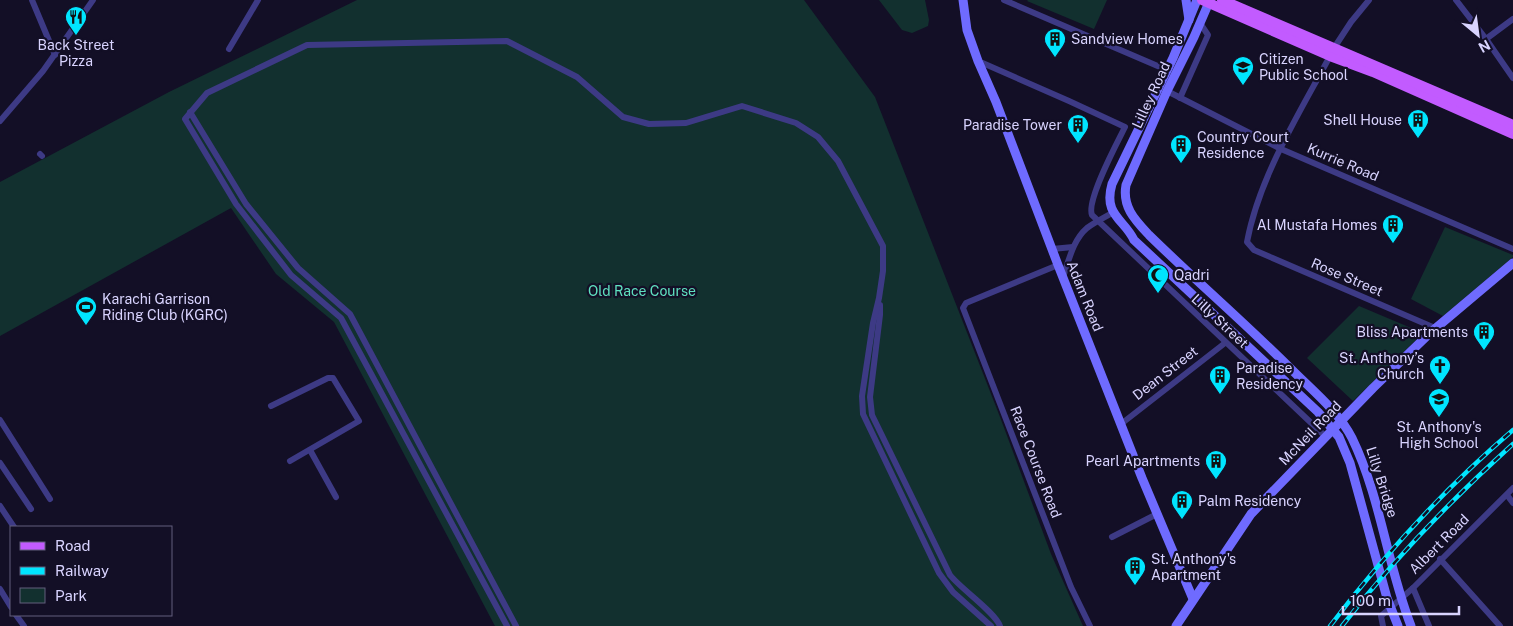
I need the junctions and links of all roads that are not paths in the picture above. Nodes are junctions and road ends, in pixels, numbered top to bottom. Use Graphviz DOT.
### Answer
graph roads {
  1 [pos="32,0"];
  2 [pos="93,0"];
  3 [pos="258,0"];
  4 [pos="963,0"];
  5 [pos="1004,0"];
  6 [pos="1186,0"];
  7 [pos="1197,0"];
  8 [pos="1222,0"];
  9 [pos="1369,0"];
  10 [pos="1456,0"];
  11 [pos="1207,1"];
  12 [pos="1513,19"];
  13 [pos="1189,20"];
  14 [pos="1200,23"];
  15 [pos="1486,38"];
  16 [pos="229,49"];
  17 [pos="1332,52"];
  18 [pos="55,55"];
  19 [pos="978,61"];
  20 [pos="1166,70"];
  21 [pos="1513,77"];
  22 [pos="1166,91"];
  23 [pos="1180,98"];
  24 [pos="190,112"];
  25 [pos="1,117"];
  26 [pos="1513,124"];
  27 [pos="1513,134"];
  28 [pos="1281,149"];
  29 [pos="1126,204"];
  30 [pos="1114,212"];
  31 [pos="1098,222"];
  32 [pos="1073,247"];
  33 [pos="1052,249"];
  34 [pos="1513,249"];
  35 [pos="1513,263"];
  36 [pos="1058,265"];
  37 [pos="1063,277"];
  38 [pos="879,298"];
  39 [pos="1435,328"];
  40 [pos="1225,342"];
  41 [pos="271,406"];
  42 [pos="0,420"];
  43 [pos="1121,424"];
  44 [pos="1326,437"];
  45 [pos="310,450"];
  46 [pos="290,461"];
  47 [pos="0,463"];
  48 [pos="1513,488"];
  49 [pos="1507,496"];
  50 [pos="336,497"];
  51 [pos="50,499"];
  52 [pos="1513,503"];
  53 [pos="0,506"];
  54 [pos="31,509"];
  55 [pos="1157,514"];
  56 [pos="13,526"];
  57 [pos="1112,538"];
  58 [pos="1440,559"];
  59 [pos="1413,588"];
  60 [pos="0,589"];
  61 [pos="1193,599"];
  62 [pos="10,605"];
  63 [pos="507,626"];
  64 [pos="516,626"];
  65 [pos="991,626"];
  66 [pos="1000,626"];
  67 [pos="1090,626"];
  68 [pos="1176,626"];
  69 [pos="1383,626"];
  70 [pos="1398,626"];
  71 [pos="1411,626"];
  72 [pos="1429,626"];
  73 [pos="1500,626"];
  1 -- 18 [label="street"];
  2 -- 18 [label="street"];
  3 -- 16 [label="street"];
  4 -- 19 [label="main road, Adam Road"];
  5 -- 20 [label="street"];
  6 -- 13 [label="main road"];
  7 -- 13 [label="main road, Lilley Road"];
  8 -- 17 [label="main road"];
  9 -- 17 [label="street"];
  10 -- 15 [label="street"];
  11 -- 14 [label="main road, Lilley Road"];
  11 -- 17 [label="main road"];
  12 -- 15 [label="street"];
  13 -- 20 [label="main road, Lilley Road"];
  14 -- 22 [label="main road, Lilley Road"];
  14 -- 23 [label="street"];
  15 -- 21 [label="street"];
  17 -- 26 [label="main road"];
  17 -- 27 [label="main road"];
  17 -- 28 [label="street"];
  18 -- 25 [label="street"];
  19 -- 31 [label="street"];
  19 -- 33 [label="main road, Adam Road"];
  20 -- 30 [label="main road, Lilley Road"];
  22 -- 23 [label="street, Kurrie Road"];
  22 -- 29 [label="main road, Lilley Road"];
  23 -- 28 [label="street, Kurrie Road"];
  24 -- 38 [label="street"];
  24 -- 63 [label="street"];
  24 -- 64 [label="street"];
  28 -- 34 [label="street, Kurrie Road"];
  28 -- 39 [label="street, Rose Street"];
  29 -- 71 [label="main road, Lilly Bridge"];
  30 -- 31 [label="street"];
  30 -- 70 [label="main road, Lilly Bridge"];
  31 -- 32 [label="street"];
  31 -- 40 [label="street, Lilly Street"];
  32 -- 33 [label="street"];
  32 -- 37 [label="street"];
  33 -- 36 [label="main road, Adam Road"];
  35 -- 39 [label="main road, McNeil Road"];
  36 -- 37 [label="main road, Adam Road"];
  36 -- 67 [label="street, Race Course Road"];
  37 -- 43 [label="main road, Adam Road"];
  38 -- 65 [label="street"];
  38 -- 66 [label="street"];
  39 -- 44 [label="main road, McNeil Road"];
  40 -- 43 [label="street, Dean Street"];
  40 -- 44 [label="street, Lilly Street"];
  41 -- 45 [label="street"];
  42 -- 51 [label="street"];
  43 -- 55 [label="main road, Adam Road"];
  44 -- 61 [label="main road, McNeil Road"];
  45 -- 46 [label="street"];
  45 -- 50 [label="street"];
  47 -- 54 [label="street"];
  48 -- 49 [label="street, Albert Road"];
  49 -- 52 [label="street"];
  49 -- 58 [label="street, Albert Road"];
  53 -- 56 [label="street"];
  55 -- 57 [label="street"];
  55 -- 61 [label="main road, Adam Road"];
  58 -- 59 [label="street, Albert Road"];
  58 -- 73 [label="street"];
  59 -- 69 [label="street"];
  59 -- 72 [label="street, Albert Road"];
  60 -- 62 [label="street"];
  61 -- 68 [label="main road, McNeil Road"];
}
